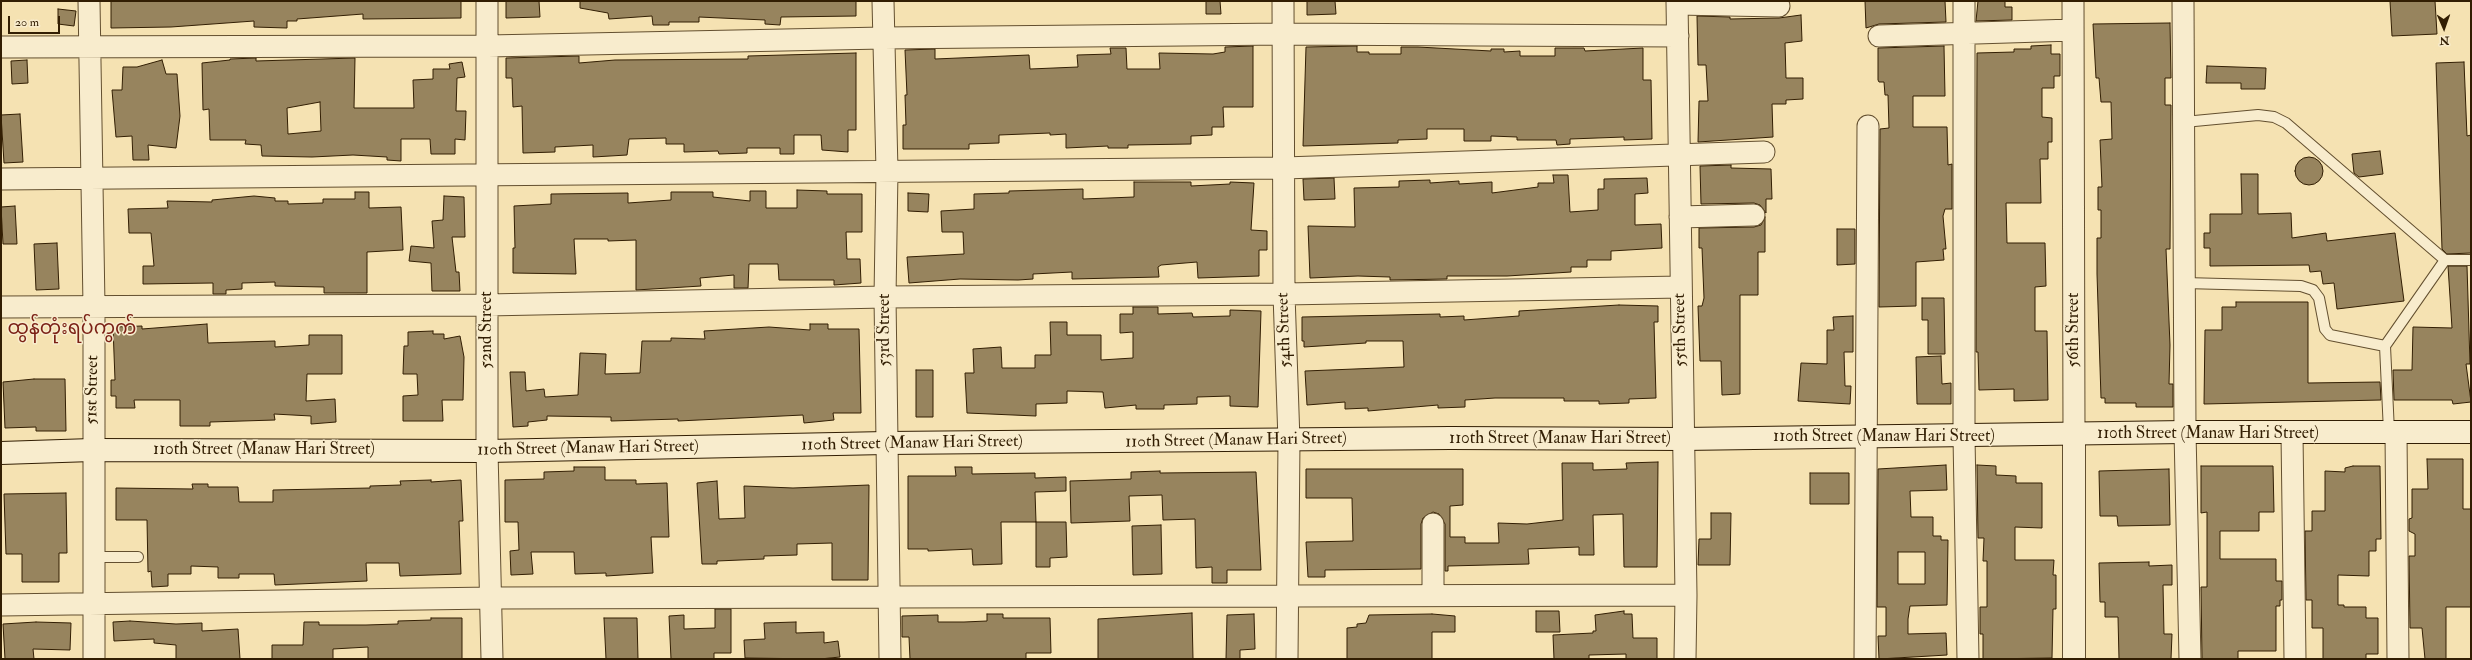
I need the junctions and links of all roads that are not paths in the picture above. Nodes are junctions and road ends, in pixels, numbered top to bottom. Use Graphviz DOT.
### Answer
graph roads {
  1 [pos="89,1"];
  2 [pos="487,1"];
  3 [pos="883,1"];
  4 [pos="1283,1"];
  5 [pos="1964,1"];
  6 [pos="2074,1"];
  7 [pos="2183,1"];
  8 [pos="1677,3"];
  9 [pos="1779,6"];
  10 [pos="2073,30"];
  11 [pos="1964,33"];
  12 [pos="1284,34"];
  13 [pos="1678,36"];
  14 [pos="1879,36"];
  15 [pos="884,38"];
  16 [pos="90,46"];
  17 [pos="488,46"];
  18 [pos="1,47"];
  19 [pos="2184,122"];
  20 [pos="1868,126"];
  21 [pos="1764,152"];
  22 [pos="1678,156"];
  23 [pos="1284,168"];
  24 [pos="887,171"];
  25 [pos="489,176"];
  26 [pos="91,178"];
  27 [pos="1,179"];
  28 [pos="1754,215"];
  29 [pos="1680,217"];
  30 [pos="2445,260"];
  31 [pos="2471,260"];
  32 [pos="2184,283"];
  33 [pos="1681,288"];
  34 [pos="1284,294"];
  35 [pos="885,297"];
  36 [pos="487,305"];
  37 [pos="94,306"];
  38 [pos="1,307"];
  39 [pos="2385,346"];
  40 [pos="2185,432"];
  41 [pos="2392,432"];
  42 [pos="2471,432"];
  43 [pos="2292,434"];
  44 [pos="2074,435"];
  45 [pos="1866,437"];
  46 [pos="1964,437"];
  47 [pos="1683,439"];
  48 [pos="1289,441"];
  49 [pos="886,443"];
  50 [pos="92,450"];
  51 [pos="487,451"];
  52 [pos="1,453"];
  53 [pos="1434,524"];
  54 [pos="94,557"];
  55 [pos="138,557"];
  56 [pos="1288,595"];
  57 [pos="1433,595"];
  58 [pos="1686,595"];
  59 [pos="889,597"];
  60 [pos="492,598"];
  61 [pos="1,605"];
  62 [pos="94,605"];
  63 [pos="94,659"];
  64 [pos="492,659"];
  65 [pos="890,659"];
  66 [pos="1287,659"];
  67 [pos="1685,659"];
  68 [pos="1865,659"];
  69 [pos="1968,659"];
  70 [pos="2074,659"];
  71 [pos="2190,659"];
  72 [pos="2295,659"];
  73 [pos="2398,659"];
  1 -- 16 [label="street, 51st Street"];
  2 -- 17 [label="street, 52nd Street"];
  3 -- 15 [label="street, 53rd Street"];
  4 -- 12 [label="street, 54th Street"];
  5 -- 11 [label="street"];
  6 -- 10 [label="street, 56th Street"];
  7 -- 19 [label="street"];
  8 -- 9 [label="street"];
  8 -- 13 [label="street, 55th Street"];
  10 -- 11 [label="street"];
  10 -- 44 [label="street, 56th Street"];
  11 -- 14 [label="street"];
  11 -- 46 [label="street"];
  12 -- 13 [label="street"];
  12 -- 15 [label="street"];
  12 -- 23 [label="street, 54th Street"];
  13 -- 22 [label="street, 55th Street"];
  15 -- 17 [label="street"];
  15 -- 24 [label="street, 53rd Street"];
  16 -- 17 [label="street"];
  16 -- 18 [label="street"];
  16 -- 26 [label="street, 51st Street"];
  17 -- 25 [label="street, 52nd Street"];
  19 -- 30 [label="lane"];
  19 -- 32 [label="street"];
  20 -- 45 [label="street"];
  21 -- 22 [label="street"];
  22 -- 23 [label="street"];
  22 -- 29 [label="street, 55th Street"];
  23 -- 24 [label="street"];
  23 -- 34 [label="street, 54th Street"];
  24 -- 25 [label="street"];
  24 -- 35 [label="street, 53rd Street"];
  25 -- 26 [label="street"];
  25 -- 36 [label="street, 52nd Street"];
  26 -- 27 [label="street"];
  26 -- 37 [label="street, 51st Street"];
  28 -- 29 [label="street"];
  29 -- 33 [label="street, 55th Street"];
  30 -- 31 [label="lane"];
  30 -- 39 [label="lane"];
  32 -- 39 [label="lane"];
  32 -- 40 [label="street"];
  33 -- 34 [label="street"];
  33 -- 47 [label="street, 55th Street"];
  34 -- 35 [label="street"];
  34 -- 48 [label="street, 54th Street"];
  35 -- 36 [label="street"];
  35 -- 49 [label="street, 53rd Street"];
  36 -- 37 [label="street"];
  36 -- 51 [label="street, 52nd Street"];
  37 -- 38 [label="street"];
  37 -- 50 [label="street, 51st Street"];
  39 -- 41 [label="lane"];
  40 -- 43 [label="main road, 110th Street (Manaw Hari Street)"];
  40 -- 44 [label="main road, 110th Street (Manaw Hari Street)"];
  40 -- 71 [label="street"];
  41 -- 42 [label="main road, 110th Street (Manaw Hari Street)"];
  41 -- 43 [label="main road, 110th Street (Manaw Hari Street)"];
  41 -- 73 [label="street"];
  43 -- 72 [label="street"];
  44 -- 46 [label="main road, 110th Street (Manaw Hari Street)"];
  44 -- 70 [label="main road, 56th Street"];
  45 -- 46 [label="main road, 110th Street (Manaw Hari Street)"];
  45 -- 47 [label="main road, 110th Street (Manaw Hari Street)"];
  45 -- 68 [label="street"];
  46 -- 69 [label="street"];
  47 -- 48 [label="main road, 110th Street (Manaw Hari Street)"];
  47 -- 58 [label="street, 55th Street"];
  48 -- 49 [label="main road, 110th Street (Manaw Hari Street)"];
  48 -- 56 [label="street, 54th Street"];
  49 -- 51 [label="main road, 110th Street (Manaw Hari Street)"];
  49 -- 59 [label="street, 53rd Street"];
  50 -- 51 [label="main road, 110th Street (Manaw Hari Street)"];
  50 -- 52 [label="main road, 110th Street (Manaw Hari Street)"];
  50 -- 54 [label="street, 51st Street"];
  51 -- 60 [label="street, 52nd Street"];
  53 -- 57 [label="street"];
  54 -- 55 [label="lane"];
  54 -- 62 [label="street, 51st Street"];
  56 -- 57 [label="street"];
  56 -- 59 [label="street"];
  56 -- 66 [label="street, 54th Street"];
  57 -- 58 [label="street"];
  58 -- 67 [label="street, 55th Street"];
  59 -- 60 [label="street"];
  59 -- 65 [label="street, 53rd Street"];
  60 -- 62 [label="street"];
  60 -- 64 [label="street, 52nd Street"];
  61 -- 62 [label="street"];
  62 -- 63 [label="street, 51st Street"];
}
